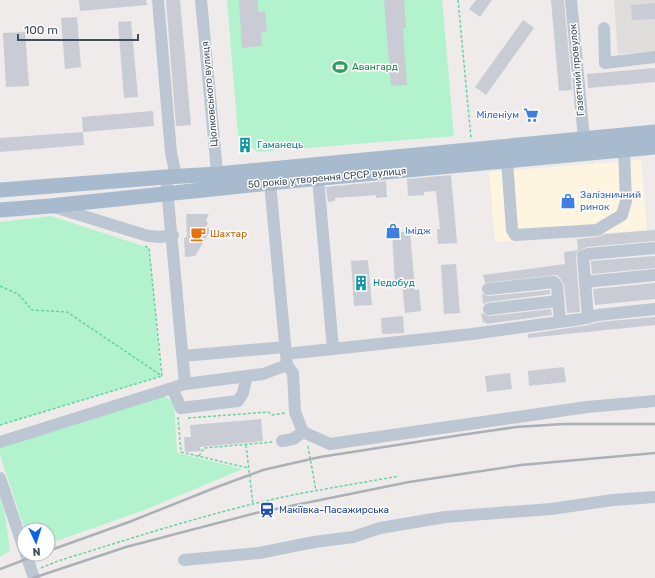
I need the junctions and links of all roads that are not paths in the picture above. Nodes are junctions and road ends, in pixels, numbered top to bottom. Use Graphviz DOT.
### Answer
graph roads {
  1 [pos="158,0"];
  2 [pos="202,0"];
  3 [pos="571,0"];
  4 [pos="604,28"];
  5 [pos="655,58"];
  6 [pos="655,132"];
  7 [pos="584,139"];
  8 [pos="655,147"];
  9 [pos="624,150"];
  10 [pos="507,161"];
  11 [pos="171,177"];
  12 [pos="318,178"];
  13 [pos="218,181"];
  14 [pos="270,183"];
  15 [pos="0,190"];
  16 [pos="168,193"];
  17 [pos="50,206"];
  18 [pos="0,210"];
  19 [pos="172,235"];
  20 [pos="655,248"];
  21 [pos="655,275"];
  22 [pos="585,282"];
  23 [pos="488,289"];
  24 [pos="558,301"];
  25 [pos="489,309"];
  26 [pos="655,309"];
  27 [pos="588,318"];
  28 [pos="560,322"];
  29 [pos="333,349"];
  30 [pos="286,355"];
  31 [pos="183,356"];
  32 [pos="247,376"];
  33 [pos="185,384"];
  34 [pos="172,388"];
  35 [pos="655,401"];
  36 [pos="305,436"];
  37 [pos="282,440"];
  38 [pos="0,442"];
  39 [pos="0,478"];
  40 [pos="655,497"];
  41 [pos="16,526"];
  42 [pos="184,560"];
  43 [pos="29,562"];
  44 [pos="33,575"];
  1 -- 11 [label="street"];
  2 -- 13 [label="street, Ціолковського вулиця"];
  3 -- 7 [label="street, Газетний провулок"];
  4 -- 5 [label="street"];
  6 -- 7 [label="main road, 50 років утворення СРСР вулиця"];
  7 -- 13 [label="main road, 50 років утворення СРСР вулиця"];
  8 -- 9 [label="main road, 50 років утворення СРСР вулиця"];
  9 -- 10 [label="main road, 50 років утворення СРСР вулиця"];
  9 -- 10 [label="street"];
  10 -- 12 [label="main road, 50 років утворення СРСР вулиця"];
  11 -- 13 [label="main road, 50 років утворення СРСР вулиця"];
  11 -- 15 [label="main road, 50 років утворення СРСР вулиця"];
  11 -- 16 [label="street"];
  12 -- 14 [label="main road, 50 років утворення СРСР вулиця"];
  12 -- 29 [label="street"];
  13 -- 14 [label="main road, 50 років утворення СРСР вулиця"];
  13 -- 16 [label="main road, 50 років утворення СРСР вулиця"];
  14 -- 30 [label="street"];
  16 -- 17 [label="main road, 50 років утворення СРСР вулиця"];
  16 -- 19 [label="street"];
  17 -- 18 [label="main road, 50 років утворення СРСР вулиця"];
  17 -- 19 [label="street"];
  19 -- 31 [label="street"];
  20 -- 22 [label="street"];
  21 -- 22 [label="street"];
  22 -- 27 [label="street"];
  23 -- 24 [label="street"];
  24 -- 25 [label="street"];
  24 -- 28 [label="street"];
  26 -- 27 [label="street"];
  27 -- 28 [label="street"];
  28 -- 29 [label="street"];
  29 -- 30 [label="street"];
  30 -- 31 [label="street"];
  30 -- 32 [label="street"];
  30 -- 36 [label="street"];
  31 -- 33 [label="street"];
  32 -- 33 [label="street"];
  32 -- 34 [label="street"];
  33 -- 34 [label="street"];
  34 -- 38 [label="street"];
  35 -- 36 [label="street"];
  36 -- 37 [label="street"];
  39 -- 41 [label="street"];
  40 -- 42 [label="street"];
  43 -- 44 [label="street"];
}
